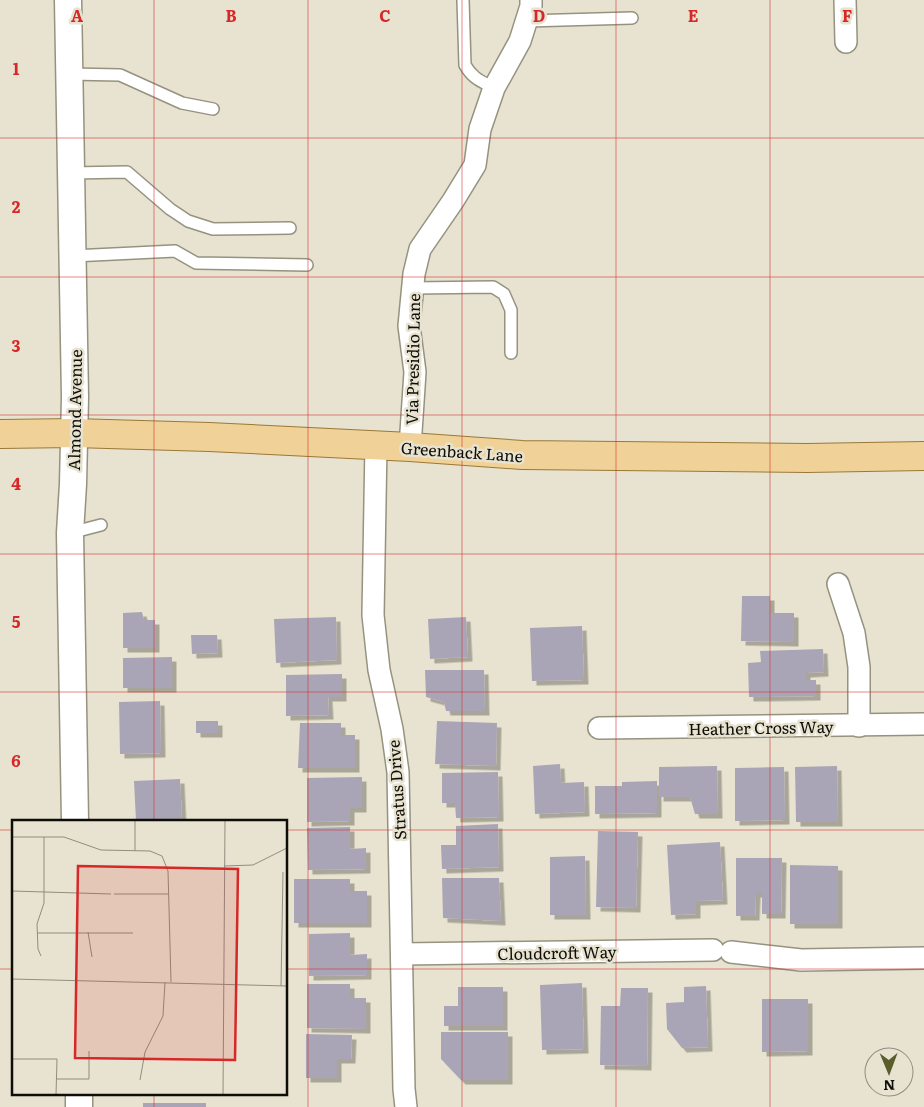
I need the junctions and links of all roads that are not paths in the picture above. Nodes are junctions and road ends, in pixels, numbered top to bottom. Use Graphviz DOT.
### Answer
graph roads {
  1 [pos="68,0"];
  2 [pos="463,0"];
  3 [pos="531,0"];
  4 [pos="844,0"];
  5 [pos="632,18"];
  6 [pos="526,21"];
  7 [pos="846,42"];
  8 [pos="70,74"];
  9 [pos="494,88"];
  10 [pos="213,110"];
  11 [pos="72,173"];
  12 [pos="290,228"];
  13 [pos="73,256"];
  14 [pos="307,265"];
  15 [pos="413,288"];
  16 [pos="511,353"];
  17 [pos="74,433"];
  18 [pos="0,434"];
  19 [pos="376,445"];
  20 [pos="410,447"];
  21 [pos="924,456"];
  22 [pos="101,525"];
  23 [pos="70,533"];
  24 [pos="838,584"];
  25 [pos="924,724"];
  26 [pos="859,726"];
  27 [pos="599,728"];
  28 [pos="75,820"];
  29 [pos="402,954"];
  30 [pos="924,958"];
  31 [pos="79,1094"];
  32 [pos="79,1107"];
  33 [pos="406,1107"];
  1 -- 8 [label="street, Almond Avenue"];
  2 -- 9 [label="lane"];
  3 -- 6 [label="street, Via Presidio Lane"];
  4 -- 7 [label="street"];
  5 -- 6 [label="lane"];
  6 -- 9 [label="street, Via Presidio Lane"];
  8 -- 10 [label="lane"];
  8 -- 11 [label="street, Almond Avenue"];
  9 -- 15 [label="street, Via Presidio Lane"];
  11 -- 12 [label="lane"];
  11 -- 13 [label="street, Almond Avenue"];
  13 -- 14 [label="lane"];
  13 -- 17 [label="street, Almond Avenue"];
  15 -- 16 [label="lane"];
  15 -- 20 [label="street, Via Presidio Lane"];
  17 -- 18 [label="main road, Greenback Lane"];
  17 -- 19 [label="main road, Greenback Lane"];
  17 -- 23 [label="street, Almond Avenue"];
  19 -- 20 [label="main road, Greenback Lane"];
  19 -- 29 [label="street, Stratus Drive"];
  20 -- 21 [label="main road, Greenback Lane"];
  22 -- 23 [label="lane"];
  23 -- 28 [label="street, Almond Avenue"];
  24 -- 26 [label="street"];
  25 -- 26 [label="street, Heather Cross Way"];
  26 -- 27 [label="street, Heather Cross Way"];
  29 -- 30 [label="street, Cloudcroft Way"];
  29 -- 33 [label="street, Stratus Drive"];
  31 -- 32 [label="street"];
}
